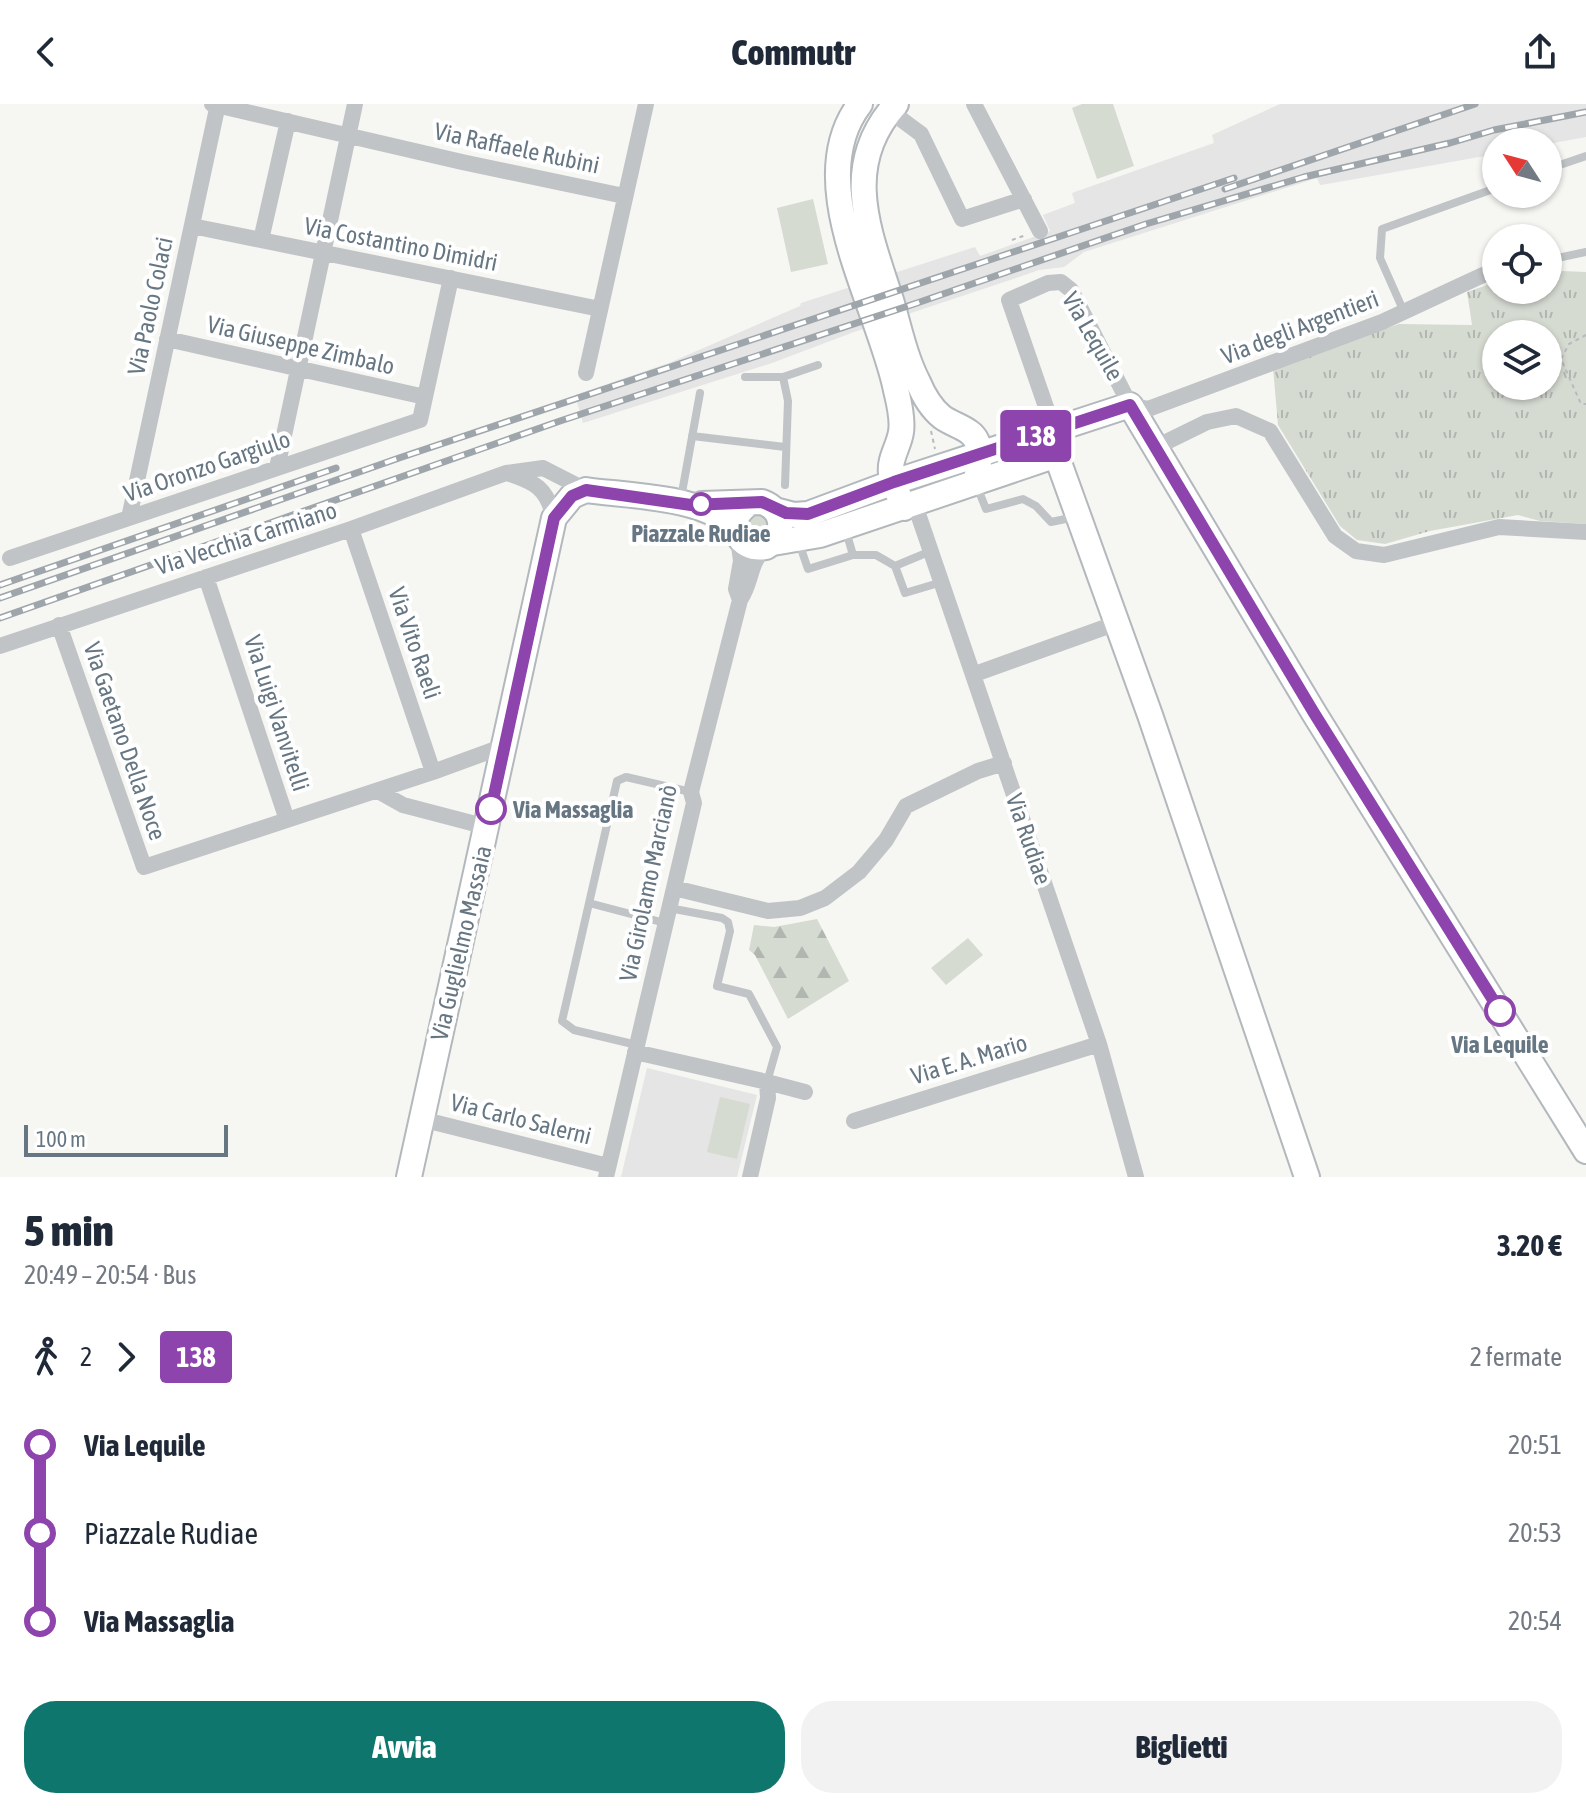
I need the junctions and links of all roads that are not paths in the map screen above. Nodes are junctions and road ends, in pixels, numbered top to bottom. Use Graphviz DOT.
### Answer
graph roads {
  1 [pos="216,104"];
  2 [pos="355,104"];
  3 [pos="646,104"];
  4 [pos="842,104"];
  5 [pos="860,104"];
  6 [pos="974,104"];
  7 [pos="893,108"];
  8 [pos="288,121"];
  9 [pos="348,135"];
  10 [pos="839,144"];
  11 [pos="1586,156"];
  12 [pos="1562,164"];
  13 [pos="1482,193"];
  14 [pos="624,196"];
  15 [pos="1024,199"];
  16 [pos="192,226"];
  17 [pos="1035,232"];
  18 [pos="261,240"];
  19 [pos="1586,252"];
  20 [pos="323,253"];
  21 [pos="1562,257"];
  22 [pos="451,278"];
  23 [pos="1482,278"];
  24 [pos="600,309"];
  25 [pos="1404,312"];
  26 [pos="167,339"];
  27 [pos="818,365"];
  28 [pos="298,370"];
  29 [pos="586,373"];
  30 [pos="745,377"];
  31 [pos="783,377"];
  32 [pos="700,393"];
  33 [pos="425,397"];
  34 [pos="1130,405"];
  35 [pos="1046,407"];
  36 [pos="900,418"];
  37 [pos="1048,432"];
  38 [pos="692,436"];
  39 [pos="785,447"];
  40 [pos="1154,448"];
  41 [pos="980,453"];
  42 [pos="1057,455"];
  43 [pos="277,468"];
  44 [pos="506,473"];
  45 [pos="894,482"];
  46 [pos="975,483"];
  47 [pos="785,485"];
  48 [pos="543,491"];
  49 [pos="579,493"];
  50 [pos="686,504"];
  51 [pos="747,505"];
  52 [pos="910,506"];
  53 [pos="775,510"];
  54 [pos="841,515"];
  55 [pos="1079,517"];
  56 [pos="129,518"];
  57 [pos="554,518"];
  58 [pos="351,529"];
  59 [pos="1586,532"];
  60 [pos="737,535"];
  61 [pos="797,539"];
  62 [pos="769,545"];
  63 [pos="931,551"];
  64 [pos="853,555"];
  65 [pos="10,558"];
  66 [pos="895,566"];
  67 [pos="206,577"];
  68 [pos="942,582"];
  69 [pos="740,600"];
  70 [pos="1117,623"];
  71 [pos="59,625"];
  72 [pos="0,646"];
  73 [pos="975,674"];
  74 [pos="504,746"];
  75 [pos="1004,763"];
  76 [pos="433,772"];
  77 [pos="378,791"];
  78 [pos="691,792"];
  79 [pos="287,820"];
  80 [pos="487,827"];
  81 [pos="674,888"];
  82 [pos="589,903"];
  83 [pos="668,915"];
  84 [pos="1099,1044"];
  85 [pos="636,1048"];
  86 [pos="767,1082"];
  87 [pos="805,1092"];
  88 [pos="421,1119"];
  89 [pos="854,1121"];
  90 [pos="1586,1151"];
  91 [pos="607,1171"];
  92 [pos="409,1177"];
  93 [pos="750,1177"];
  94 [pos="1136,1177"];
  95 [pos="1307,1177"];
  1 -- 8 [label="street, Via Raffaele Rubini"];
  1 -- 16 [label="street, Via Paolo Colaci"];
  2 -- 9 [label="street"];
  3 -- 14 [label="street"];
  4 -- 10 [label="main road"];
  5 -- 10 [label="main road"];
  6 -- 15 [label="street"];
  7 -- 15 [label="street"];
  7 -- 41 [label="main road"];
  8 -- 9 [label="street, Via Raffaele Rubini"];
  8 -- 18 [label="street"];
  9 -- 14 [label="street, Via Raffaele Rubini"];
  9 -- 20 [label="street"];
  10 -- 36 [label="main road"];
  11 -- 12 [label="lane"];
  13 -- 25 [label="lane"];
  14 -- 24 [label="street"];
  15 -- 17 [label="street"];
  16 -- 18 [label="street, Via Costantino Dimidri"];
  16 -- 26 [label="street, Via Paolo Colaci"];
  18 -- 20 [label="street, Via Costantino Dimidri"];
  19 -- 21 [label="lane"];
  20 -- 22 [label="street, Via Costantino Dimidri"];
  20 -- 28 [label="street"];
  22 -- 24 [label="street, Via Costantino Dimidri"];
  22 -- 33 [label="street"];
  23 -- 25 [label="street, Via degli Argentieri"];
  24 -- 29 [label="street"];
  25 -- 34 [label="street, Via degli Argentieri"];
  26 -- 28 [label="street, Via Giuseppe Zimbalo"];
  26 -- 56 [label="street, Via Paolo Colaci"];
  27 -- 31 [label="lane"];
  28 -- 33 [label="street, Via Giuseppe Zimbalo"];
  28 -- 43 [label="street"];
  30 -- 31 [label="lane"];
  31 -- 39 [label="lane"];
  32 -- 38 [label="lane"];
  33 -- 43 [label="street, Via Oronzo Gargiulo"];
  34 -- 35 [label="street, Via Lequile"];
  34 -- 37 [label="main road"];
  34 -- 40 [label="main road, Via Lequile"];
  36 -- 45 [label="main road"];
  36 -- 54 [label="main road"];
  37 -- 41 [label="main road"];
  37 -- 42 [label="main road"];
  38 -- 39 [label="lane"];
  38 -- 50 [label="lane"];
  39 -- 47 [label="lane"];
  40 -- 59 [label="street"];
  40 -- 90 [label="main road, Via Lequile"];
  41 -- 45 [label="main road"];
  41 -- 46 [label="main road"];
  42 -- 46 [label="main road"];
  42 -- 55 [label="main road"];
  43 -- 56 [label="street, Via Oronzo Gargiulo"];
  44 -- 48 [label="street"];
  44 -- 49 [label="street, Via Vecchia Carmiano"];
  44 -- 58 [label="street, Via Vecchia Carmiano"];
  45 -- 52 [label="main road"];
  45 -- 54 [label="main road"];
  46 -- 52 [label="main road"];
  46 -- 55 [label="lane"];
  48 -- 49 [label="street"];
  48 -- 57 [label="street"];
  49 -- 50 [label="main road"];
  49 -- 57 [label="main road, Via Guglielmo Massaia"];
  50 -- 51 [label="main road"];
  50 -- 60 [label="main road"];
  51 -- 53 [label="main road"];
  51 -- 60 [label="main road"];
  52 -- 54 [label="main road"];
  52 -- 63 [label="street, Via Rudiae"];
  53 -- 54 [label="main road"];
  53 -- 62 [label="main road"];
  54 -- 61 [label="main road"];
  54 -- 64 [label="lane"];
  55 -- 70 [label="main road"];
  56 -- 65 [label="street, Via Oronzo Gargiulo"];
  57 -- 74 [label="main road, Via Guglielmo Massaia"];
  58 -- 67 [label="street, Via Vecchia Carmiano"];
  58 -- 76 [label="street, Via Vito Raeli"];
  60 -- 62 [label="main road"];
  60 -- 69 [label="street, Via Girolamo Marcianò"];
  61 -- 62 [label="main road"];
  61 -- 64 [label="lane"];
  62 -- 69 [label="street, Via Girolamo Marcianò"];
  63 -- 66 [label="lane"];
  63 -- 68 [label="street, Via Rudiae"];
  64 -- 66 [label="lane"];
  66 -- 68 [label="lane"];
  67 -- 71 [label="street, Via Vecchia Carmiano"];
  67 -- 79 [label="street, Via Luigi Vanvitelli"];
  68 -- 73 [label="street, Via Rudiae"];
  69 -- 78 [label="street, Via Girolamo Marcianò"];
  70 -- 73 [label="street"];
  70 -- 95 [label="main road"];
  71 -- 72 [label="street, Via Vecchia Carmiano"];
  71 -- 79 [label="street, Via Gaetano Della Noce"];
  73 -- 75 [label="street, Via Rudiae"];
  74 -- 76 [label="street, Via Luigi Vanvitelli"];
  74 -- 80 [label="main road, Via Guglielmo Massaia"];
  75 -- 81 [label="street"];
  75 -- 84 [label="street, Via Rudiae"];
  76 -- 77 [label="street, Via Luigi Vanvitelli"];
  77 -- 79 [label="street, Via Luigi Vanvitelli"];
  77 -- 80 [label="street"];
  78 -- 81 [label="street, Via Girolamo Marcianò"];
  78 -- 82 [label="lane"];
  80 -- 88 [label="main road, Via Guglielmo Massaia"];
  81 -- 83 [label="street, Via Girolamo Marcianò"];
  82 -- 83 [label="lane"];
  82 -- 85 [label="lane"];
  83 -- 85 [label="street, Via Girolamo Marcianò"];
  83 -- 86 [label="lane"];
  84 -- 89 [label="street, Via E. A. Mario"];
  84 -- 94 [label="street, Via Rudiae"];
  85 -- 86 [label="street"];
  85 -- 91 [label="street, Via Girolamo Marcianò"];
  86 -- 87 [label="street"];
  86 -- 93 [label="street"];
  88 -- 91 [label="street, Via Carlo Salerni"];
  88 -- 92 [label="main road, Via Guglielmo Massaia"];
}
